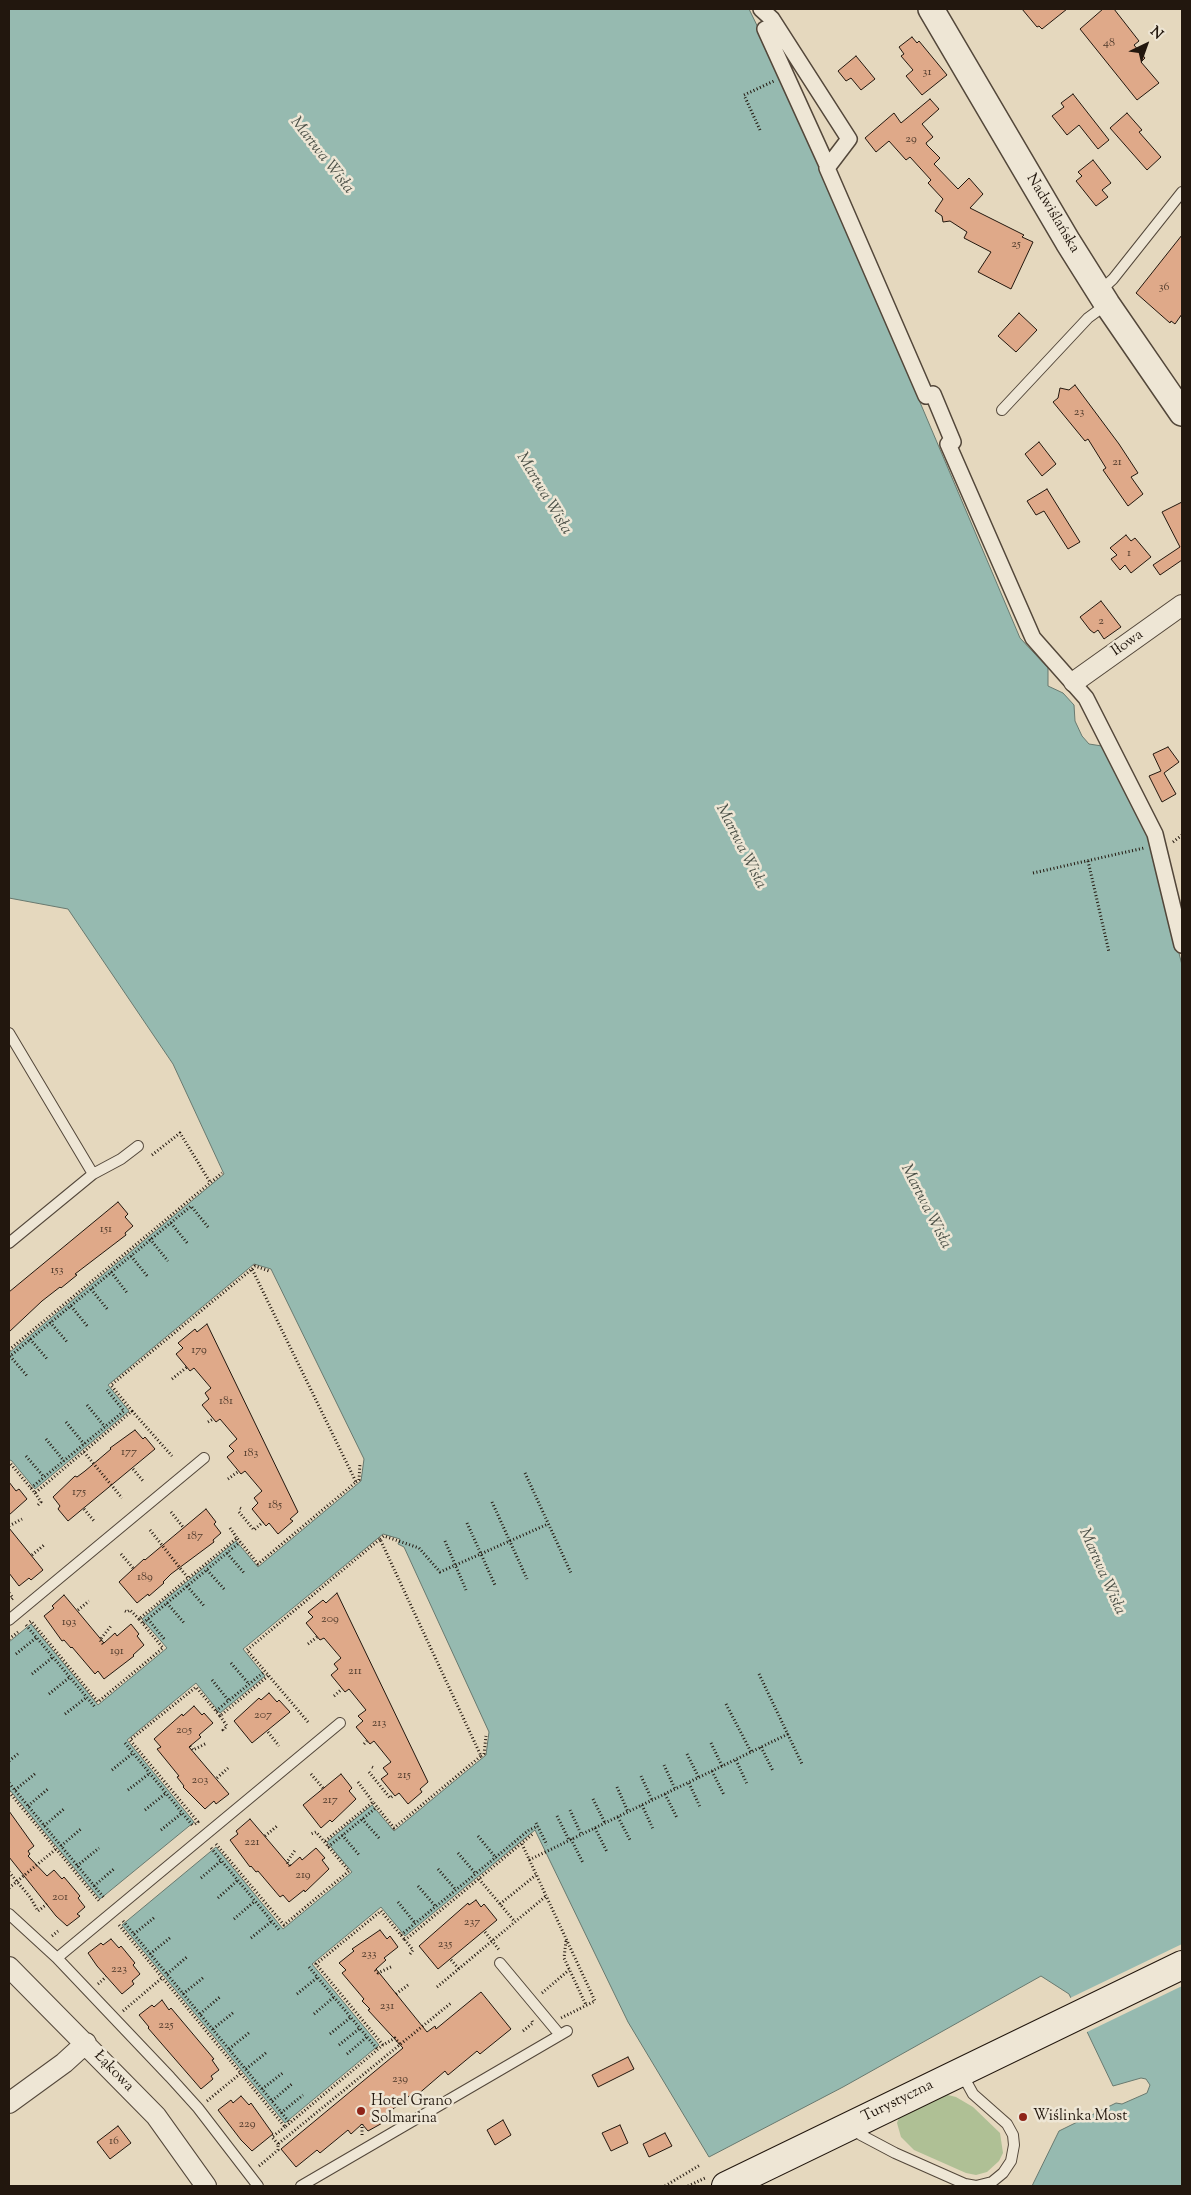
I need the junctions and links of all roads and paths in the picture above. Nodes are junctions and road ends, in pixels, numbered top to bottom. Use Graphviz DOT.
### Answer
graph roads {
  1 [pos="761,9"];
  2 [pos="931,9"];
  3 [pos="765,29"];
  4 [pos="782,78"];
  5 [pos="760,130"];
  6 [pos="826,163"];
  7 [pos="1182,192"];
  8 [pos="1103,298"];
  9 [pos="1002,410"];
  10 [pos="1182,412"];
  11 [pos="1182,605"];
  12 [pos="1074,682"];
  13 [pos="1158,844"];
  14 [pos="1088,860"];
  15 [pos="1033,873"];
  16 [pos="1182,945"];
  17 [pos="1109,952"];
  18 [pos="9,1033"];
  19 [pos="138,1146"];
  20 [pos="152,1155"];
  21 [pos="222,1172"];
  22 [pos="93,1174"];
  23 [pos="210,1182"];
  24 [pos="171,1223"];
  25 [pos="208,1227"];
  26 [pos="150,1239"];
  27 [pos="9,1243"];
  28 [pos="188,1244"];
  29 [pos="131,1256"];
  30 [pos="168,1260"];
  31 [pos="252,1269"];
  32 [pos="269,1270"];
  33 [pos="111,1272"];
  34 [pos="148,1277"];
  35 [pos="91,1289"];
  36 [pos="128,1294"];
  37 [pos="70,1306"];
  38 [pos="108,1310"];
  39 [pos="50,1322"];
  40 [pos="88,1327"];
  41 [pos="30,1339"];
  42 [pos="68,1343"];
  43 [pos="9,1350"];
  44 [pos="10,1356"];
  45 [pos="48,1360"];
  46 [pos="187,1367"];
  47 [pos="28,1376"];
  48 [pos="172,1379"];
  49 [pos="107,1390"];
  50 [pos="87,1405"];
  51 [pos="127,1409"];
  52 [pos="132,1411"];
  53 [pos="214,1419"];
  54 [pos="66,1422"];
  55 [pos="208,1422"];
  56 [pos="104,1427"];
  57 [pos="46,1439"];
  58 [pos="84,1444"];
  59 [pos="84,1452"];
  60 [pos="26,1456"];
  61 [pos="172,1456"];
  62 [pos="204,1458"];
  63 [pos="64,1461"];
  64 [pos="360,1463"];
  65 [pos="9,1465"];
  66 [pos="133,1469"];
  67 [pos="239,1471"];
  68 [pos="525,1473"];
  69 [pos="43,1478"];
  70 [pos="228,1479"];
  71 [pos="143,1481"];
  72 [pos="356,1482"];
  73 [pos="32,1487"];
  74 [pos="35,1493"];
  75 [pos="122,1498"];
  76 [pos="492,1502"];
  77 [pos="40,1506"];
  78 [pos="240,1509"];
  79 [pos="84,1510"];
  80 [pos="171,1512"];
  81 [pos="22,1519"];
  82 [pos="94,1521"];
  83 [pos="263,1522"];
  84 [pos="466,1523"];
  85 [pos="548,1524"];
  86 [pos="9,1526"];
  87 [pos="183,1527"];
  88 [pos="230,1528"];
  89 [pos="150,1530"];
  90 [pos="237,1538"];
  91 [pos="380,1539"];
  92 [pos="445,1541"];
  93 [pos="510,1541"];
  94 [pos="240,1543"];
  95 [pos="44,1545"];
  96 [pos="228,1552"];
  97 [pos="121,1554"];
  98 [pos="481,1554"];
  99 [pos="32,1555"];
  100 [pos="456,1565"];
  101 [pos="133,1568"];
  102 [pos="207,1570"];
  103 [pos="245,1574"];
  104 [pos="571,1574"];
  105 [pos="188,1578"];
  106 [pos="527,1579"];
  107 [pos="495,1585"];
  108 [pos="187,1586"];
  109 [pos="225,1590"];
  110 [pos="466,1590"];
  111 [pos="9,1593"];
  112 [pos="89,1600"];
  113 [pos="9,1602"];
  114 [pos="167,1603"];
  115 [pos="205,1607"];
  116 [pos="78,1610"];
  117 [pos="125,1611"];
  118 [pos="139,1619"];
  119 [pos="9,1620"];
  120 [pos="145,1621"];
  121 [pos="185,1624"];
  122 [pos="27,1626"];
  123 [pos="111,1626"];
  124 [pos="36,1636"];
  125 [pos="317,1637"];
  126 [pos="9,1639"];
  127 [pos="165,1640"];
  128 [pos="103,1644"];
  129 [pos="308,1644"];
  130 [pos="16,1654"];
  131 [pos="53,1657"];
  132 [pos="231,1663"];
  133 [pos="263,1672"];
  134 [pos="32,1674"];
  135 [pos="759,1674"];
  136 [pos="268,1676"];
  137 [pos="70,1677"];
  138 [pos="212,1680"];
  139 [pos="249,1684"];
  140 [pos="342,1689"];
  141 [pos="49,1694"];
  142 [pos="334,1696"];
  143 [pos="86,1697"];
  144 [pos="228,1702"];
  145 [pos="726,1704"];
  146 [pos="95,1707"];
  147 [pos="217,1711"];
  148 [pos="65,1714"];
  149 [pos="220,1716"];
  150 [pos="308,1722"];
  151 [pos="340,1723"];
  152 [pos="224,1731"];
  153 [pos="268,1732"];
  154 [pos="788,1734"];
  155 [pos="486,1736"];
  156 [pos="711,1742"];
  157 [pos="125,1743"];
  158 [pos="207,1743"];
  159 [pos="190,1746"];
  160 [pos="279,1746"];
  161 [pos="762,1747"];
  162 [pos="133,1752"];
  163 [pos="751,1752"];
  164 [pos="19,1753"];
  165 [pos="688,1754"];
  166 [pos="481,1756"];
  167 [pos="736,1760"];
  168 [pos="9,1762"];
  169 [pos="802,1764"];
  170 [pos="664,1765"];
  171 [pos="722,1766"];
  172 [pos="228,1768"];
  173 [pos="112,1770"];
  174 [pos="712,1771"];
  175 [pos="773,1771"];
  176 [pos="369,1772"];
  177 [pos="36,1773"];
  178 [pos="150,1773"];
  179 [pos="311,1774"];
  180 [pos="640,1776"];
  181 [pos="217,1778"];
  182 [pos="699,1778"];
  183 [pos="358,1782"];
  184 [pos="689,1782"];
  185 [pos="9,1783"];
  186 [pos="747,1784"];
  187 [pos="617,1787"];
  188 [pos="49,1788"];
  189 [pos="323,1788"];
  190 [pos="675,1789"];
  191 [pos="15,1790"];
  192 [pos="128,1790"];
  193 [pos="9,1792"];
  194 [pos="166,1793"];
  195 [pos="665,1794"];
  196 [pos="394,1795"];
  197 [pos="724,1795"];
  198 [pos="594,1799"];
  199 [pos="652,1800"];
  200 [pos="373,1802"];
  201 [pos="642,1805"];
  202 [pos="28,1806"];
  203 [pos="700,1806"];
  204 [pos="65,1808"];
  205 [pos="376,1808"];
  206 [pos="145,1810"];
  207 [pos="570,1810"];
  208 [pos="628,1812"];
  209 [pos="183,1814"];
  210 [pos="558,1816"];
  211 [pos="364,1817"];
  212 [pos="618,1817"];
  213 [pos="677,1818"];
  214 [pos="605,1823"];
  215 [pos="192,1825"];
  216 [pos="44,1826"];
  217 [pos="277,1826"];
  218 [pos="82,1828"];
  219 [pos="595,1828"];
  220 [pos="653,1829"];
  221 [pos="161,1830"];
  222 [pos="186,1831"];
  223 [pos="534,1833"];
  224 [pos="311,1834"];
  225 [pos="582,1834"];
  226 [pos="265,1836"];
  227 [pos="341,1836"];
  228 [pos="478,1836"];
  229 [pos="380,1839"];
  230 [pos="570,1840"];
  231 [pos="630,1840"];
  232 [pos="324,1842"];
  233 [pos="216,1844"];
  234 [pos="522,1844"];
  235 [pos="547,1845"];
  236 [pos="61,1846"];
  237 [pos="329,1846"];
  238 [pos="99,1848"];
  239 [pos="56,1849"];
  240 [pos="296,1849"];
  241 [pos="213,1850"];
  242 [pos="607,1852"];
  243 [pos="458,1853"];
  244 [pos="360,1856"];
  245 [pos="496,1858"];
  246 [pos="221,1860"];
  247 [pos="529,1860"];
  248 [pos="583,1863"];
  249 [pos="78,1866"];
  250 [pos="290,1866"];
  251 [pos="115,1868"];
  252 [pos="438,1869"];
  253 [pos="9,1872"];
  254 [pos="476,1874"];
  255 [pos="536,1875"];
  256 [pos="201,1878"];
  257 [pos="479,1879"];
  258 [pos="238,1880"];
  259 [pos="17,1882"];
  260 [pos="418,1886"];
  261 [pos="94,1887"];
  262 [pos="9,1888"];
  263 [pos="456,1890"];
  264 [pos="546,1896"];
  265 [pos="104,1898"];
  266 [pos="218,1898"];
  267 [pos="255,1901"];
  268 [pos="100,1902"];
  269 [pos="398,1902"];
  270 [pos="47,1904"];
  271 [pos="500,1904"];
  272 [pos="436,1907"];
  273 [pos="9,1914"];
  274 [pos="155,1916"];
  275 [pos="234,1918"];
  276 [pos="272,1921"];
  277 [pos="515,1922"];
  278 [pos="125,1923"];
  279 [pos="119,1925"];
  280 [pos="414,1925"];
  281 [pos="280,1931"];
  282 [pos="485,1932"];
  283 [pos="133,1933"];
  284 [pos="402,1935"];
  285 [pos="171,1937"];
  286 [pos="251,1938"];
  287 [pos="405,1940"];
  288 [pos="566,1940"];
  289 [pos="492,1941"];
  290 [pos="150,1954"];
  291 [pos="410,1954"];
  292 [pos="188,1956"];
  293 [pos="57,1958"];
  294 [pos="452,1960"];
  295 [pos="503,1960"];
  296 [pos="1182,1965"];
  297 [pos="310,1966"];
  298 [pos="393,1966"];
  299 [pos="459,1969"];
  300 [pos="375,1970"];
  301 [pos="569,1970"];
  302 [pos="167,1974"];
  303 [pos="12,1976"];
  304 [pos="204,1976"];
  305 [pos="318,1976"];
  306 [pos="106,1977"];
  307 [pos="162,1978"];
  308 [pos="408,1984"];
  309 [pos="95,1986"];
  310 [pos="438,1987"];
  311 [pos="183,1994"];
  312 [pos="297,1994"];
  313 [pos="396,1994"];
  314 [pos="221,1996"];
  315 [pos="334,1996"];
  316 [pos="538,1997"];
  317 [pos="451,2003"];
  318 [pos="586,2005"];
  319 [pos="234,2012"];
  320 [pos="121,2013"];
  321 [pos="200,2014"];
  322 [pos="314,2014"];
  323 [pos="351,2017"];
  324 [pos="557,2020"];
  325 [pos="360,2028"];
  326 [pos="213,2029"];
  327 [pos="250,2032"];
  328 [pos="330,2034"];
  329 [pos="368,2038"];
  330 [pos="86,2043"];
  331 [pos="400,2044"];
  332 [pos="339,2045"];
  333 [pos="383,2046"];
  334 [pos="229,2049"];
  335 [pos="377,2049"];
  336 [pos="267,2052"];
  337 [pos="347,2054"];
  338 [pos="246,2069"];
  339 [pos="960,2071"];
  340 [pos="284,2072"];
  341 [pos="241,2073"];
  342 [pos="293,2083"];
  343 [pos="262,2089"];
  344 [pos="303,2095"];
  345 [pos="334,2099"];
  346 [pos="272,2101"];
  347 [pos="337,2102"];
  348 [pos="9,2103"];
  349 [pos="204,2103"];
  350 [pos="281,2112"];
  351 [pos="289,2122"];
  352 [pos="855,2123"];
  353 [pos="362,2124"];
  354 [pos="285,2127"];
  355 [pos="362,2135"];
  356 [pos="278,2144"];
  357 [pos="700,2165"];
  358 [pos="255,2169"];
  359 [pos="206,2186"];
  360 [pos="258,2186"];
  361 [pos="300,2186"];
  362 [pos="665,2186"];
  363 [pos="726,2186"];
  1 -- 12 [label="street"];
  2 -- 8 [label="street, Nadwiślańska"];
  3 -- 6 [label="street"];
  4 -- 5 [label="path"];
  7 -- 8 [label="lane"];
  8 -- 9 [label="lane"];
  8 -- 10 [label="street, Nadwiślańska"];
  11 -- 12 [label="street, Iłowa"];
  12 -- 13 [label="street"];
  13 -- 14 [label="path"];
  13 -- 16 [label="street"];
  14 -- 15 [label="path"];
  14 -- 17 [label="path"];
  18 -- 22 [label="lane"];
  19 -- 22 [label="lane"];
  20 -- 23 [label="path"];
  21 -- 23 [label="path"];
  22 -- 27 [label="lane"];
  23 -- 43 [label="path"];
  24 -- 25 [label="path"];
  24 -- 26 [label="path"];
  24 -- 28 [label="path"];
  26 -- 29 [label="path"];
  26 -- 30 [label="path"];
  29 -- 33 [label="path"];
  29 -- 34 [label="path"];
  31 -- 32 [label="path"];
  31 -- 51 [label="path"];
  31 -- 72 [label="path"];
  33 -- 35 [label="path"];
  33 -- 36 [label="path"];
  35 -- 37 [label="path"];
  35 -- 38 [label="path"];
  37 -- 39 [label="path"];
  37 -- 40 [label="path"];
  39 -- 41 [label="path"];
  39 -- 42 [label="path"];
  41 -- 44 [label="path"];
  41 -- 45 [label="path"];
  44 -- 47 [label="path"];
  46 -- 48 [label="path"];
  49 -- 51 [label="path"];
  50 -- 56 [label="path"];
  51 -- 52 [label="path"];
  51 -- 56 [label="path"];
  52 -- 59 [label="path"];
  52 -- 61 [label="path"];
  53 -- 55 [label="path"];
  54 -- 58 [label="path"];
  56 -- 58 [label="path"];
  57 -- 63 [label="path"];
  58 -- 63 [label="path"];
  59 -- 74 [label="path"];
  59 -- 75 [label="path"];
  60 -- 69 [label="path"];
  62 -- 119 [label="lane"];
  63 -- 69 [label="path"];
  64 -- 72 [label="path"];
  65 -- 73 [label="path"];
  66 -- 71 [label="path"];
  67 -- 70 [label="path"];
  68 -- 85 [label="path"];
  69 -- 73 [label="path"];
  72 -- 94 [label="path"];
  73 -- 74 [label="path"];
  74 -- 77 [label="path"];
  76 -- 93 [label="path"];
  78 -- 83 [label="path"];
  79 -- 82 [label="path"];
  80 -- 87 [label="path"];
  81 -- 86 [label="path"];
  84 -- 98 [label="path"];
  85 -- 93 [label="path"];
  85 -- 104 [label="path"];
  88 -- 90 [label="path"];
  89 -- 105 [label="path"];
  90 -- 94 [label="path"];
  90 -- 105 [label="path"];
  91 -- 100 [label="path"];
  91 -- 133 [label="path"];
  91 -- 166 [label="path"];
  92 -- 100 [label="path"];
  93 -- 98 [label="path"];
  93 -- 106 [label="path"];
  94 -- 96 [label="path"];
  95 -- 99 [label="path"];
  96 -- 102 [label="path"];
  96 -- 103 [label="path"];
  97 -- 101 [label="path"];
  98 -- 100 [label="path"];
  98 -- 107 [label="path"];
  100 -- 110 [label="path"];
  102 -- 108 [label="path"];
  102 -- 109 [label="path"];
  105 -- 118 [label="path"];
  108 -- 114 [label="path"];
  108 -- 115 [label="path"];
  111 -- 113 [label="path"];
  112 -- 116 [label="path"];
  114 -- 120 [label="path"];
  114 -- 121 [label="path"];
  117 -- 118 [label="path"];
  118 -- 120 [label="path"];
  120 -- 122 [label="path"];
  120 -- 127 [label="path"];
  122 -- 124 [label="path"];
  122 -- 126 [label="path"];
  123 -- 128 [label="path"];
  124 -- 130 [label="path"];
  124 -- 131 [label="path"];
  125 -- 129 [label="path"];
  131 -- 134 [label="path"];
  131 -- 137 [label="path"];
  132 -- 139 [label="path"];
  133 -- 136 [label="path"];
  133 -- 139 [label="path"];
  135 -- 154 [label="path"];
  136 -- 149 [label="path"];
  136 -- 150 [label="path"];
  137 -- 141 [label="path"];
  137 -- 143 [label="path"];
  138 -- 144 [label="path"];
  139 -- 144 [label="path"];
  140 -- 142 [label="path"];
  143 -- 146 [label="path"];
  143 -- 148 [label="path"];
  144 -- 147 [label="path"];
  145 -- 163 [label="path"];
  147 -- 149 [label="path"];
  147 -- 215 [label="path"];
  149 -- 152 [label="path"];
  151 -- 293 [label="lane"];
  153 -- 160 [label="path"];
  154 -- 161 [label="path"];
  154 -- 169 [label="path"];
  155 -- 166 [label="path"];
  156 -- 171 [label="path"];
  157 -- 162 [label="path"];
  158 -- 159 [label="path"];
  161 -- 163 [label="path"];
  161 -- 175 [label="path"];
  162 -- 173 [label="path"];
  162 -- 178 [label="path"];
  163 -- 167 [label="path"];
  164 -- 168 [label="path"];
  165 -- 182 [label="path"];
  166 -- 205 [label="path"];
  167 -- 171 [label="path"];
  167 -- 186 [label="path"];
  170 -- 190 [label="path"];
  171 -- 174 [label="path"];
  172 -- 181 [label="path"];
  174 -- 182 [label="path"];
  174 -- 197 [label="path"];
  176 -- 196 [label="path"];
  177 -- 191 [label="path"];
  178 -- 192 [label="path"];
  178 -- 194 [label="path"];
  179 -- 189 [label="path"];
  180 -- 199 [label="path"];
  182 -- 184 [label="path"];
  183 -- 200 [label="path"];
  184 -- 190 [label="path"];
  184 -- 203 [label="path"];
  185 -- 191 [label="path"];
  187 -- 208 [label="path"];
  188 -- 202 [label="path"];
  190 -- 195 [label="path"];
  191 -- 202 [label="path"];
  193 -- 239 [label="path"];
  194 -- 206 [label="path"];
  194 -- 209 [label="path"];
  195 -- 199 [label="path"];
  195 -- 213 [label="path"];
  198 -- 214 [label="path"];
  199 -- 201 [label="path"];
  200 -- 205 [label="path"];
  200 -- 232 [label="path"];
  201 -- 208 [label="path"];
  201 -- 220 [label="path"];
  202 -- 216 [label="path"];
  204 -- 216 [label="path"];
  205 -- 211 [label="path"];
  207 -- 225 [label="path"];
  208 -- 212 [label="path"];
  209 -- 215 [label="path"];
  209 -- 221 [label="path"];
  210 -- 230 [label="path"];
  211 -- 227 [label="path"];
  211 -- 229 [label="path"];
  212 -- 214 [label="path"];
  212 -- 231 [label="path"];
  214 -- 219 [label="path"];
  215 -- 222 [label="path"];
  216 -- 236 [label="path"];
  217 -- 226 [label="path"];
  218 -- 236 [label="path"];
  219 -- 225 [label="path"];
  219 -- 242 [label="path"];
  223 -- 234 [label="path"];
  224 -- 232 [label="path"];
  225 -- 230 [label="path"];
  227 -- 237 [label="path"];
  227 -- 244 [label="path"];
  228 -- 245 [label="path"];
  230 -- 247 [label="path"];
  230 -- 248 [label="path"];
  232 -- 237 [label="path"];
  233 -- 237 [label="path"];
  234 -- 247 [label="path"];
  234 -- 257 [label="path"];
  235 -- 245 [label="path"];
  236 -- 249 [label="path"];
  238 -- 249 [label="path"];
  239 -- 259 [label="path"];
  239 -- 268 [label="path"];
  240 -- 250 [label="path"];
  241 -- 246 [label="path"];
  243 -- 254 [label="path"];
  245 -- 254 [label="path"];
  246 -- 256 [label="path"];
  246 -- 258 [label="path"];
  247 -- 255 [label="path"];
  249 -- 261 [label="path"];
  251 -- 261 [label="path"];
  252 -- 263 [label="path"];
  253 -- 259 [label="path"];
  254 -- 263 [label="path"];
  255 -- 264 [label="path"];
  255 -- 271 [label="path"];
  257 -- 271 [label="path"];
  257 -- 287 [label="path"];
  258 -- 266 [label="path"];
  258 -- 267 [label="path"];
  259 -- 262 [label="path"];
  259 -- 270 [label="path"];
  260 -- 272 [label="path"];
  261 -- 265 [label="path"];
  263 -- 272 [label="path"];
  264 -- 277 [label="path"];
  264 -- 288 [label="path"];
  267 -- 275 [label="path"];
  267 -- 276 [label="path"];
  269 -- 280 [label="path"];
  271 -- 277 [label="path"];
  272 -- 280 [label="path"];
  273 -- 293 [label="lane"];
  274 -- 283 [label="path"];
  276 -- 281 [label="path"];
  276 -- 286 [label="path"];
  277 -- 289 [label="path"];
  278 -- 283 [label="path"];
  279 -- 307 [label="path"];
  280 -- 284 [label="path"];
  282 -- 289 [label="path"];
  283 -- 290 [label="path"];
  284 -- 287 [label="path"];
  284 -- 333 [label="path"];
  285 -- 290 [label="path"];
  287 -- 291 [label="path"];
  288 -- 301 [label="path"];
  288 -- 318 [label="path"];
  289 -- 295 [label="path"];
  289 -- 299 [label="path"];
  290 -- 302 [label="path"];
  292 -- 302 [label="path"];
  293 -- 360 [label="lane"];
  294 -- 299 [label="path"];
  295 -- 361 [label="lane"];
  296 -- 339 [label="main road, Turystyczna"];
  297 -- 305 [label="path"];
  298 -- 300 [label="path"];
  299 -- 310 [label="path"];
  301 -- 316 [label="path"];
  301 -- 318 [label="path"];
  302 -- 311 [label="path"];
  303 -- 330 [label="street, Łąkowa"];
  304 -- 311 [label="path"];
  305 -- 312 [label="path"];
  305 -- 315 [label="path"];
  306 -- 309 [label="path"];
  307 -- 320 [label="path"];
  307 -- 341 [label="path"];
  308 -- 313 [label="path"];
  311 -- 321 [label="path"];
  314 -- 321 [label="path"];
  315 -- 322 [label="path"];
  315 -- 323 [label="path"];
  317 -- 331 [label="path"];
  318 -- 324 [label="path"];
  319 -- 326 [label="path"];
  321 -- 326 [label="path"];
  323 -- 325 [label="path"];
  323 -- 328 [label="path"];
  325 -- 329 [label="path"];
  325 -- 332 [label="path"];
  326 -- 334 [label="path"];
  327 -- 334 [label="path"];
  329 -- 335 [label="path"];
  329 -- 337 [label="path"];
  330 -- 348 [label="street"];
  330 -- 359 [label="street, Łąkowa"];
  331 -- 333 [label="path"];
  331 -- 345 [label="path"];
  333 -- 335 [label="path"];
  334 -- 338 [label="path"];
  335 -- 351 [label="path"];
  336 -- 338 [label="path"];
  338 -- 343 [label="path"];
  339 -- 352 [label="main road, Turystyczna"];
  339 -- 352 [label="lane"];
  340 -- 343 [label="path"];
  341 -- 349 [label="path"];
  341 -- 354 [label="path"];
  342 -- 346 [label="path"];
  343 -- 346 [label="path"];
  344 -- 350 [label="path"];
  345 -- 347 [label="path"];
  345 -- 356 [label="path"];
  346 -- 350 [label="path"];
  350 -- 351 [label="path"];
  351 -- 354 [label="path"];
  352 -- 363 [label="main road, Turystyczna"];
  353 -- 355 [label="path"];
  354 -- 356 [label="path"];
  356 -- 358 [label="path"];
  357 -- 362 [label="path"];
}
